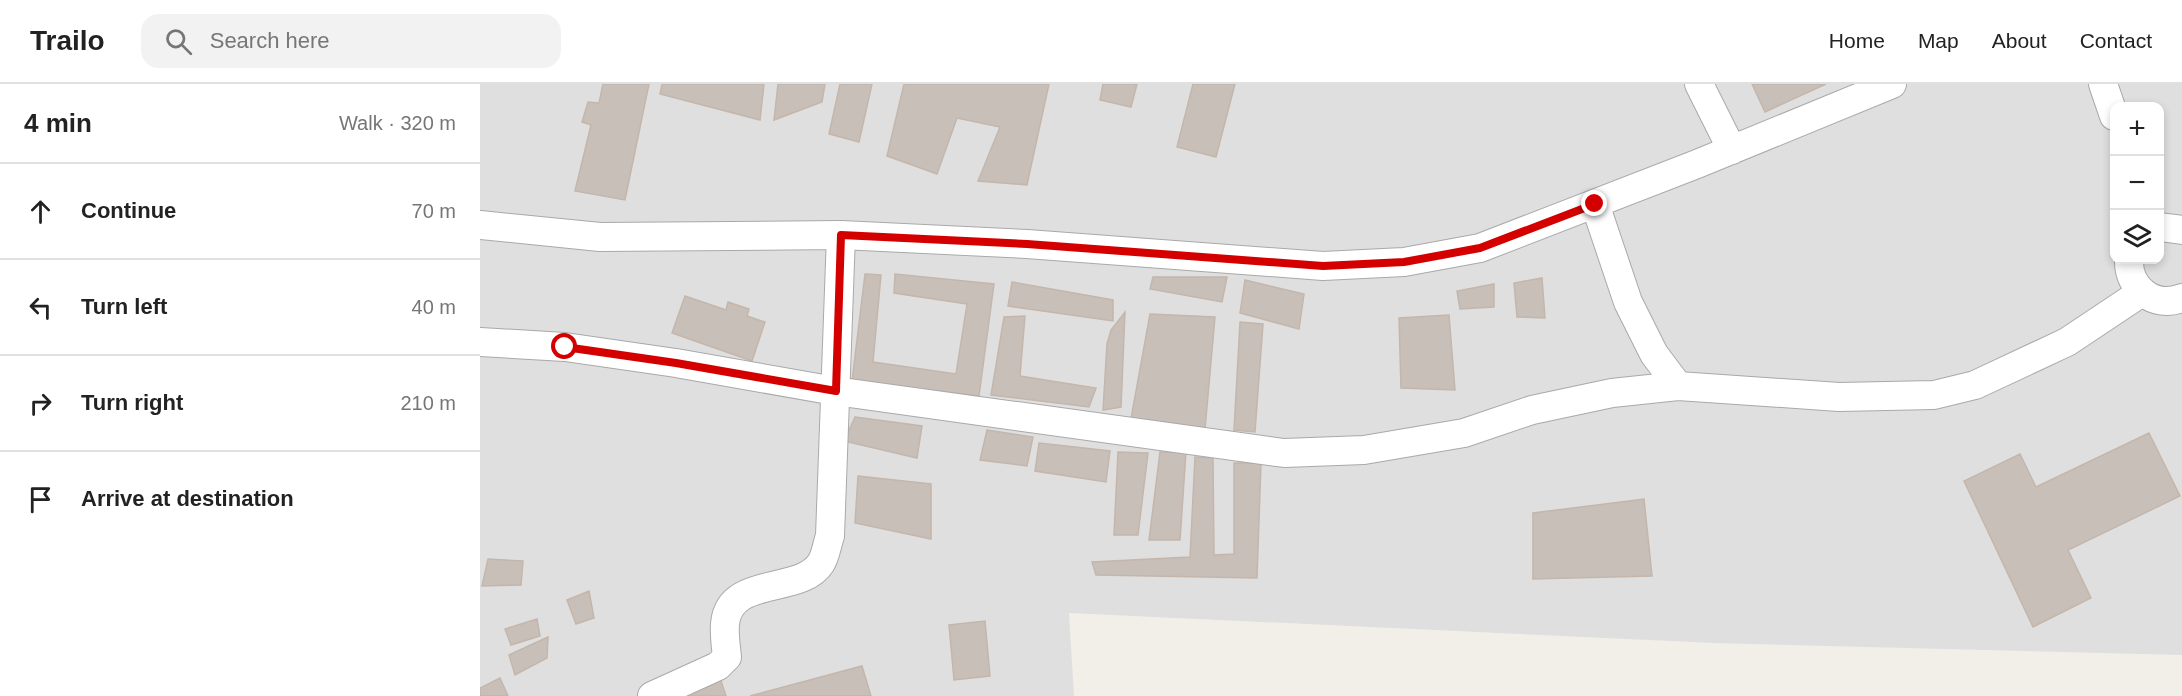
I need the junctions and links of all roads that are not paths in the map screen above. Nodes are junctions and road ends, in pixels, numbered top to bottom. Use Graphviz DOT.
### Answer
graph roads {
  1 [pos="1699,84"];
  2 [pos="1892,84"];
  3 [pos="2103,84"];
  4 [pos="2110,103"];
  5 [pos="1732,150"];
  6 [pos="1595,204"];
  7 [pos="480,225"];
  8 [pos="841,235"];
  9 [pos="2130,264"];
  10 [pos="2142,292"];
  11 [pos="2182,298"];
  12 [pos="480,342"];
  13 [pos="1678,386"];
  14 [pos="836,391"];
  15 [pos="652,696"];
  1 -- 5 [label="street"];
  2 -- 5 [label="street"];
  3 -- 4 [label="street"];
  5 -- 6 [label="street"];
  6 -- 8 [label="street"];
  6 -- 13 [label="street"];
  7 -- 8 [label="street"];
  8 -- 14 [label="street"];
  9 -- 10 [label="street"];
  10 -- 11 [label="street"];
  10 -- 13 [label="street"];
  12 -- 14 [label="street"];
  13 -- 14 [label="street"];
  14 -- 15 [label="street"];
}
